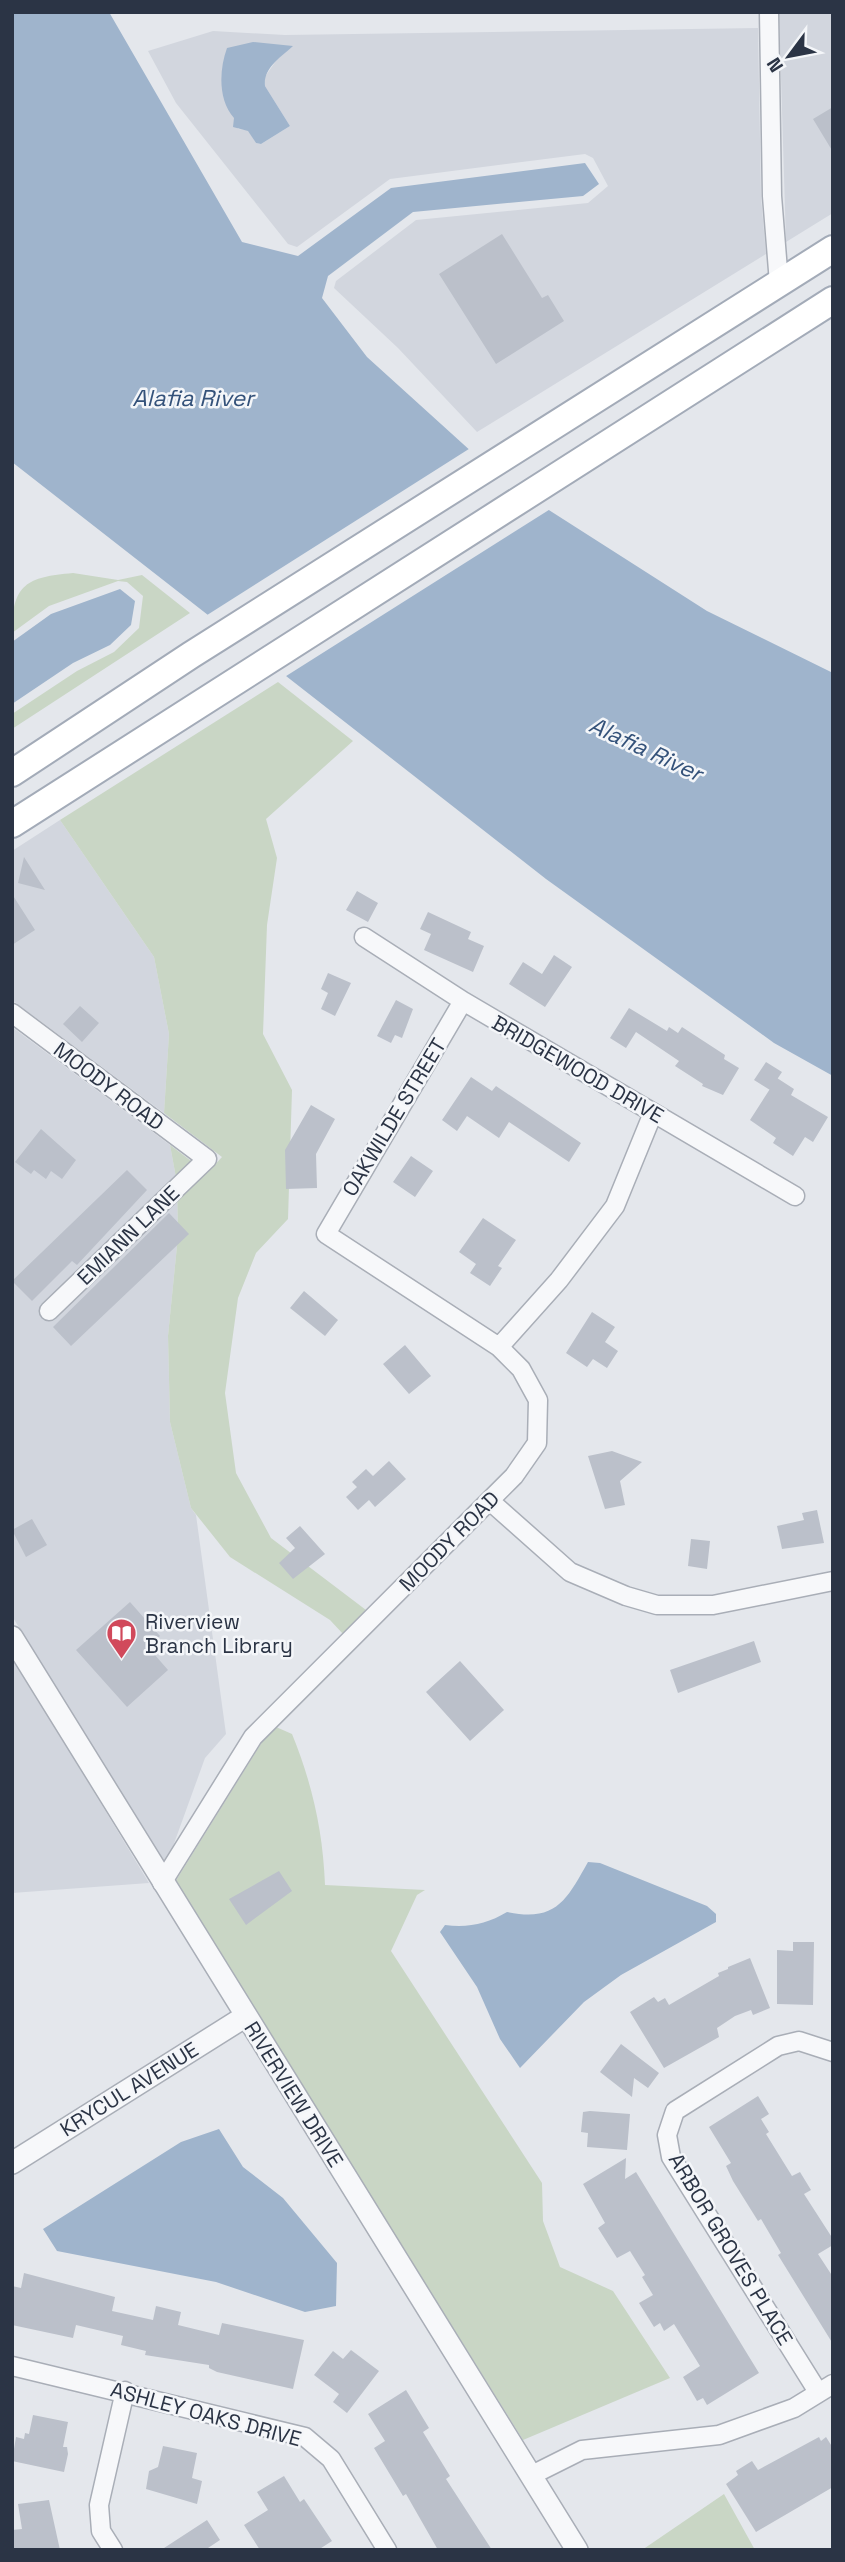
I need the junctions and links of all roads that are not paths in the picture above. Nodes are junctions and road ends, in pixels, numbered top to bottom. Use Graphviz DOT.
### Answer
graph roads {
  1 [pos="769,12"];
  2 [pos="833,249"];
  3 [pos="779,283"];
  4 [pos="833,300"];
  5 [pos="16,774"];
  6 [pos="12,824"];
  7 [pos="364,937"];
  8 [pos="463,1001"];
  9 [pos="12,1013"];
  10 [pos="653,1113"];
  11 [pos="207,1159"];
  12 [pos="795,1196"];
  13 [pos="326,1234"];
  14 [pos="49,1311"];
  15 [pos="499,1347"];
  16 [pos="489,1501"];
  17 [pos="833,1581"];
  18 [pos="12,1637"];
  19 [pos="162,1883"];
  20 [pos="246,2016"];
  21 [pos="833,2052"];
  22 [pos="12,2163"];
  23 [pos="12,2365"];
  24 [pos="826,2388"];
  25 [pos="125,2391"];
  26 [pos="532,2475"];
  27 [pos="113,2550"];
  28 [pos="387,2550"];
  29 [pos="577,2550"];
  1 -- 3 [label="street"];
  2 -- 3 [label="main road"];
  3 -- 5 [label="main road"];
  4 -- 6 [label="main road"];
  7 -- 8 [label="street, BRIDGEWOOD DRIVE"];
  8 -- 10 [label="street, BRIDGEWOOD DRIVE"];
  8 -- 13 [label="street, OAKWILDE STREET"];
  9 -- 11 [label="street, MOODY ROAD"];
  10 -- 12 [label="street, BRIDGEWOOD DRIVE"];
  10 -- 15 [label="street"];
  11 -- 14 [label="street, EMIANN LANE"];
  13 -- 15 [label="street, MOODY ROAD"];
  15 -- 16 [label="street, MOODY ROAD"];
  16 -- 17 [label="street"];
  16 -- 19 [label="street, MOODY ROAD"];
  18 -- 19 [label="street, RIVERVIEW DRIVE"];
  19 -- 20 [label="street, RIVERVIEW DRIVE"];
  20 -- 22 [label="street, KRYCUL AVENUE"];
  20 -- 26 [label="street, RIVERVIEW DRIVE"];
  21 -- 24 [label="street, ARBOR GROVES PLACE"];
  23 -- 25 [label="street, ASHLEY OAKS DRIVE"];
  24 -- 26 [label="street"];
  25 -- 27 [label="street"];
  25 -- 28 [label="street, ASHLEY OAKS DRIVE"];
  26 -- 29 [label="street, RIVERVIEW DRIVE"];
}
